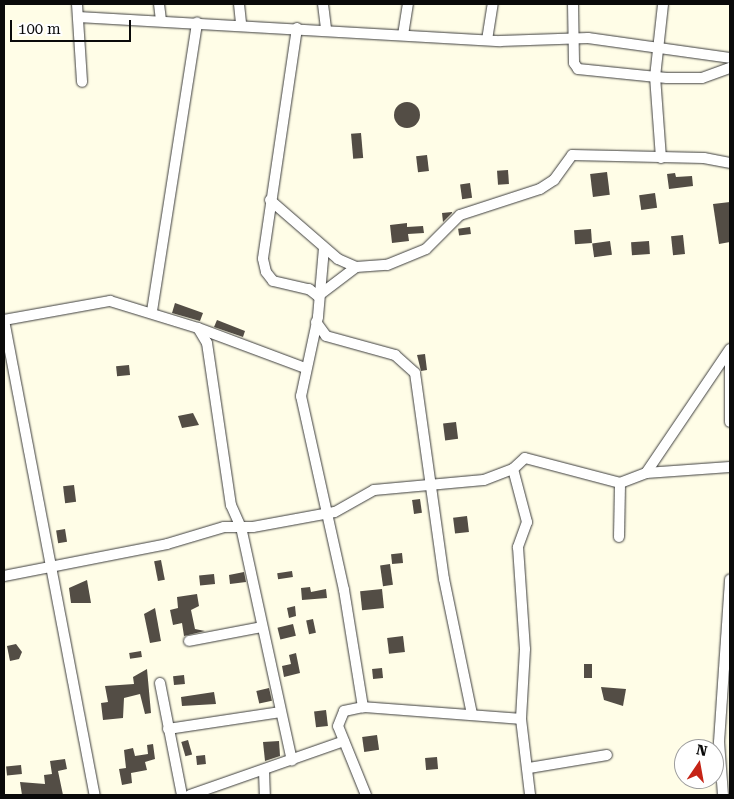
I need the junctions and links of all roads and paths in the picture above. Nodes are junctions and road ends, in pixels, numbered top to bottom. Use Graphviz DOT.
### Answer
graph roads {
  1 [pos="77,4"];
  2 [pos="159,4"];
  3 [pos="239,4"];
  4 [pos="323,4"];
  5 [pos="408,4"];
  6 [pos="492,4"];
  7 [pos="573,4"];
  8 [pos="663,4"];
  9 [pos="78,17"];
  10 [pos="160,20"];
  11 [pos="197,22"];
  12 [pos="240,24"];
  13 [pos="297,28"];
  14 [pos="326,30"];
  15 [pos="403,35"];
  16 [pos="574,37"];
  17 [pos="487,40"];
  18 [pos="656,46"];
  19 [pos="730,58"];
  20 [pos="730,68"];
  21 [pos="655,77"];
  22 [pos="82,82"];
  23 [pos="661,158"];
  24 [pos="730,163"];
  25 [pos="270,200"];
  26 [pos="324,248"];
  27 [pos="356,267"];
  28 [pos="318,296"];
  29 [pos="152,311"];
  30 [pos="4,320"];
  31 [pos="316,322"];
  32 [pos="198,328"];
  33 [pos="326,336"];
  34 [pos="311,343"];
  35 [pos="730,349"];
  36 [pos="730,359"];
  37 [pos="305,368"];
  38 [pos="729,383"];
  39 [pos="730,422"];
  40 [pos="730,467"];
  41 [pos="513,469"];
  42 [pos="646,473"];
  43 [pos="620,483"];
  44 [pos="431,486"];
  45 [pos="328,514"];
  46 [pos="241,527"];
  47 [pos="619,537"];
  48 [pos="51,567"];
  49 [pos="4,576"];
  50 [pos="730,579"];
  51 [pos="262,627"];
  52 [pos="728,630"];
  53 [pos="189,641"];
  54 [pos="160,683"];
  55 [pos="364,707"];
  56 [pos="281,712"];
  57 [pos="472,714"];
  58 [pos="521,719"];
  59 [pos="168,729"];
  60 [pos="344,741"];
  61 [pos="607,755"];
  62 [pos="292,761"];
  63 [pos="528,768"];
  64 [pos="264,771"];
  65 [pos="95,795"];
  66 [pos="182,795"];
  67 [pos="190,795"];
  68 [pos="265,795"];
  69 [pos="366,795"];
  70 [pos="530,795"];
  71 [pos="723,795"];
  1 -- 9 [label="street"];
  2 -- 10 [label="street"];
  3 -- 12 [label="street"];
  4 -- 14 [label="street"];
  5 -- 15 [label="street"];
  6 -- 17 [label="street"];
  7 -- 16 [label="street"];
  8 -- 18 [label="street"];
  9 -- 10 [label="street"];
  9 -- 22 [label="street"];
  10 -- 11 [label="street"];
  11 -- 12 [label="street"];
  11 -- 29 [label="street"];
  12 -- 13 [label="street"];
  13 -- 14 [label="street"];
  13 -- 25 [label="street"];
  14 -- 15 [label="street"];
  15 -- 17 [label="street"];
  16 -- 17 [label="street"];
  16 -- 18 [label="street"];
  16 -- 21 [label="street"];
  18 -- 19 [label="street"];
  18 -- 21 [label="street"];
  20 -- 21 [label="street"];
  21 -- 23 [label="street"];
  23 -- 24 [label="street"];
  23 -- 27 [label="street"];
  25 -- 26 [label="street"];
  25 -- 28 [label="street"];
  26 -- 27 [label="street"];
  26 -- 28 [label="street"];
  27 -- 28 [label="street"];
  28 -- 31 [label="street"];
  29 -- 30 [label="street"];
  29 -- 32 [label="street"];
  30 -- 48 [label="street"];
  31 -- 33 [label="street"];
  31 -- 34 [label="street"];
  32 -- 37 [label="street"];
  32 -- 46 [label="street"];
  33 -- 34 [label="street"];
  33 -- 44 [label="street"];
  34 -- 37 [label="street"];
  35 -- 42 [label="street"];
  36 -- 38 [label="street"];
  37 -- 45 [label="street"];
  38 -- 39 [label="street"];
  40 -- 42 [label="street"];
  41 -- 43 [label="street"];
  41 -- 44 [label="street"];
  41 -- 58 [label="street"];
  42 -- 43 [label="street"];
  43 -- 47 [label="street"];
  44 -- 45 [label="street"];
  44 -- 57 [label="street"];
  45 -- 46 [label="street"];
  45 -- 55 [label="street"];
  46 -- 48 [label="street"];
  46 -- 51 [label="street"];
  48 -- 49 [label="street"];
  48 -- 65 [label="street"];
  50 -- 52 [label="street"];
  51 -- 53 [label="street"];
  51 -- 56 [label="street"];
  52 -- 71 [label="street"];
  54 -- 59 [label="street"];
  55 -- 57 [label="street"];
  55 -- 60 [label="street"];
  56 -- 59 [label="street"];
  56 -- 62 [label="street"];
  57 -- 58 [label="street"];
  58 -- 63 [label="street"];
  59 -- 66 [label="street"];
  60 -- 62 [label="street"];
  60 -- 69 [label="street"];
  61 -- 63 [label="street"];
  62 -- 64 [label="street"];
  63 -- 70 [label="street"];
  64 -- 67 [label="street"];
  64 -- 68 [label="street"];
}
